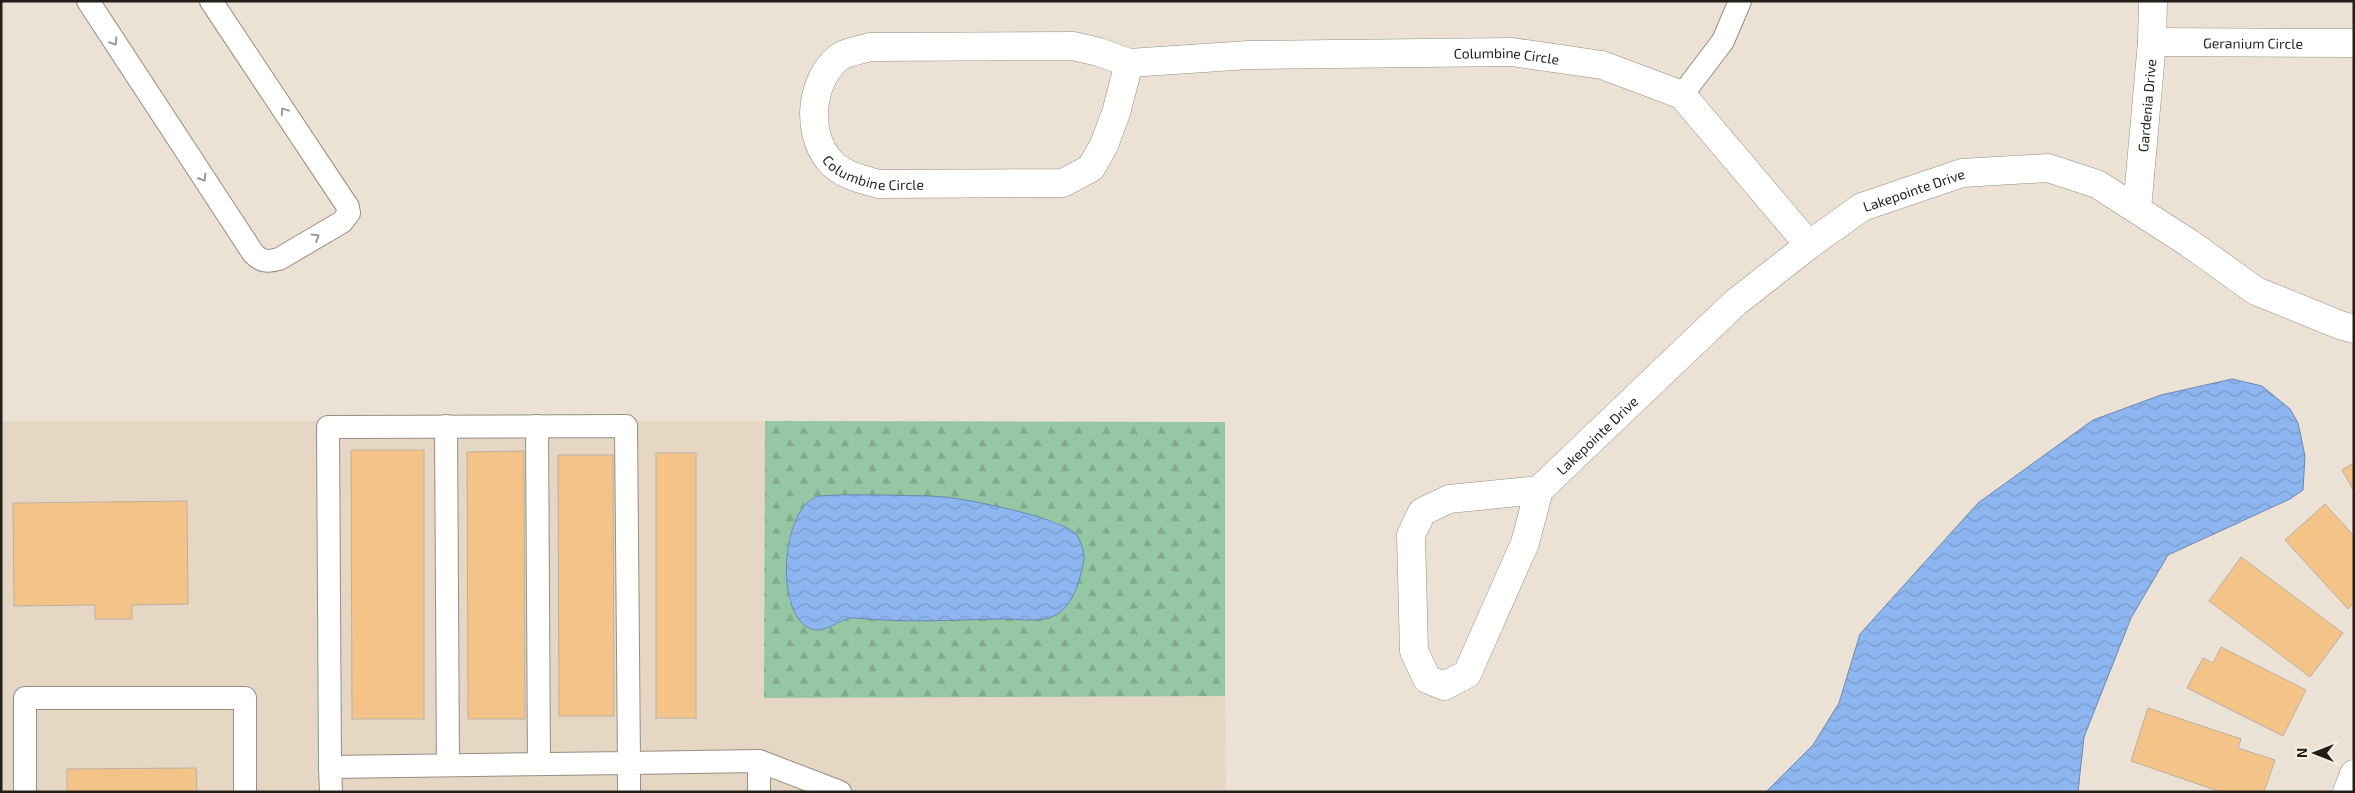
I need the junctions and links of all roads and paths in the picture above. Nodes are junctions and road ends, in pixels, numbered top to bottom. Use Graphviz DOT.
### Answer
graph roads {
  1 [pos="88,1"];
  2 [pos="211,1"];
  3 [pos="1740,1"];
  4 [pos="2153,1"];
  5 [pos="2152,42"];
  6 [pos="2354,43"];
  7 [pos="1129,62"];
  8 [pos="1682,95"];
  9 [pos="2137,209"];
  10 [pos="1809,245"];
  11 [pos="2354,328"];
  12 [pos="446,426"];
  13 [pos="537,426"];
  14 [pos="1539,490"];
  15 [pos="759,761"];
  16 [pos="628,763"];
  17 [pos="539,764"];
  18 [pos="448,765"];
  19 [pos="330,767"];
  20 [pos="2354,774"];
  21 [pos="25,792"];
  22 [pos="245,792"];
  23 [pos="330,792"];
  24 [pos="629,792"];
  25 [pos="760,792"];
  26 [pos="840,792"];
  27 [pos="2347,792"];
  1 -- 2 [label="lane, one-way"];
  3 -- 8 [label="lane"];
  4 -- 5 [label="street, Gardenia Drive"];
  5 -- 6 [label="street, Geranium Circle"];
  5 -- 9 [label="street, Gardenia Drive"];
  7 -- 7 [label="street, Columbine Circle"];
  7 -- 8 [label="street, Columbine Circle"];
  8 -- 10 [label="street, Columbine Circle"];
  9 -- 10 [label="street, Lakepointe Drive"];
  9 -- 11 [label="street, Lakepointe Drive"];
  10 -- 14 [label="street, Lakepointe Drive"];
  12 -- 13 [label="lane"];
  12 -- 18 [label="lane"];
  12 -- 19 [label="lane"];
  13 -- 16 [label="lane"];
  13 -- 17 [label="lane"];
  14 -- 14 [label="street"];
  15 -- 16 [label="lane"];
  15 -- 25 [label="lane"];
  15 -- 26 [label="lane"];
  16 -- 17 [label="lane"];
  16 -- 24 [label="lane"];
  17 -- 18 [label="lane"];
  18 -- 19 [label="lane"];
  19 -- 23 [label="lane"];
  20 -- 27 [label="street"];
  21 -- 22 [label="lane"];
}
